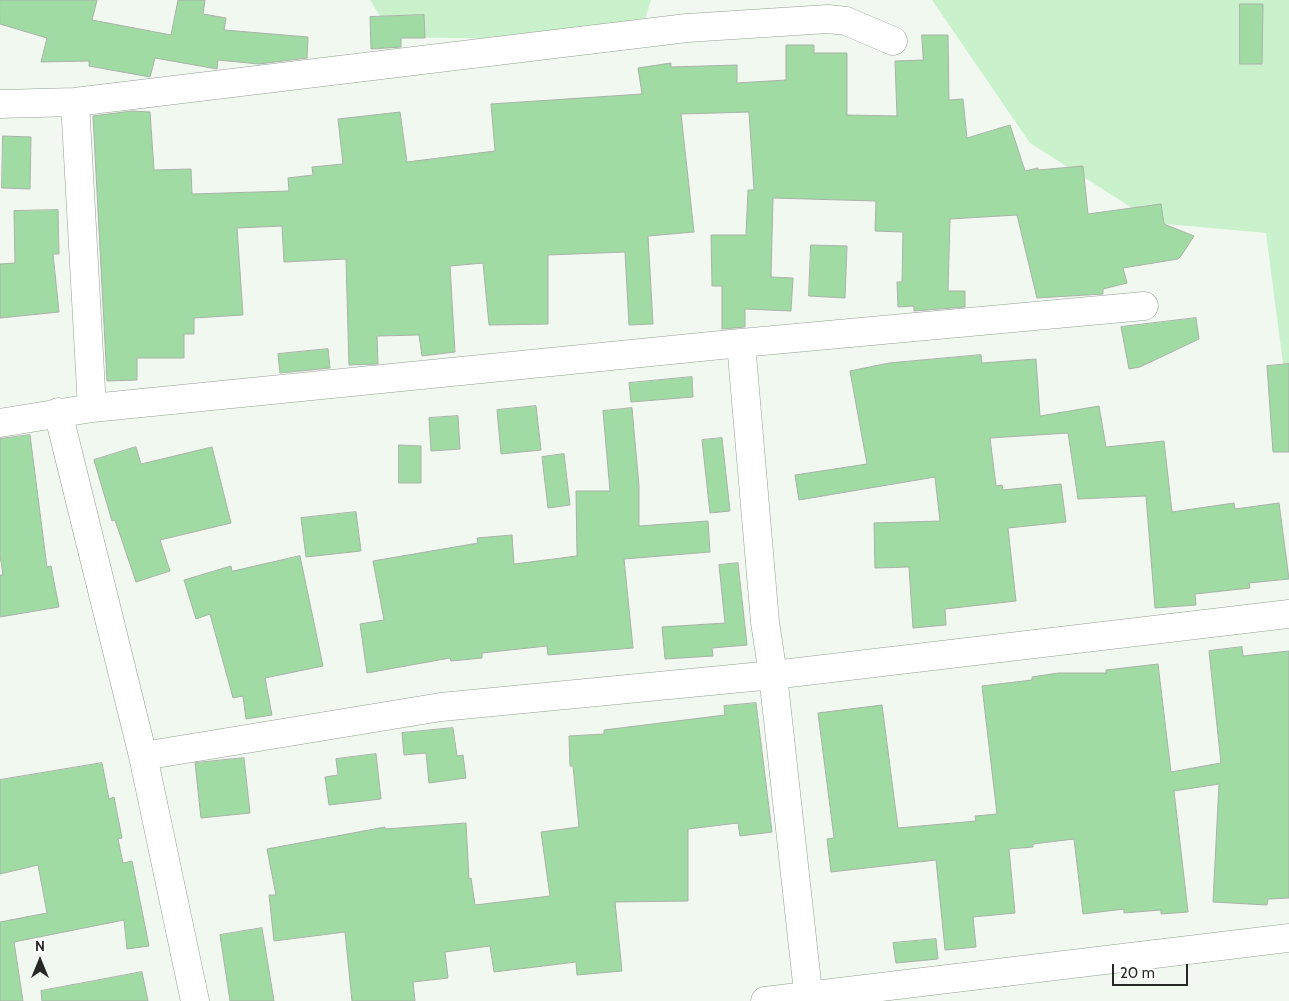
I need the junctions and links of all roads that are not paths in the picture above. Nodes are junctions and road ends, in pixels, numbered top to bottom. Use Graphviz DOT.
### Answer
graph roads {
  1 [pos="893,41"];
  2 [pos="74,102"];
  3 [pos="0,104"];
  4 [pos="1144,306"];
  5 [pos="741,343"];
  6 [pos="92,408"];
  7 [pos="58,412"];
  8 [pos="0,423"];
  9 [pos="1289,614"];
  10 [pos="773,675"];
  11 [pos="143,756"];
  12 [pos="1289,938"];
  13 [pos="809,999"];
  14 [pos="194,1001"];
  15 [pos="765,1001"];
  1 -- 2 [label="street"];
  2 -- 3 [label="street"];
  2 -- 6 [label="street"];
  4 -- 5 [label="street"];
  5 -- 6 [label="street"];
  5 -- 10 [label="street"];
  6 -- 7 [label="street"];
  7 -- 8 [label="street"];
  7 -- 11 [label="street"];
  9 -- 10 [label="street"];
  10 -- 11 [label="street"];
  10 -- 13 [label="street"];
  11 -- 14 [label="street"];
  12 -- 13 [label="street"];
  13 -- 15 [label="street"];
}
